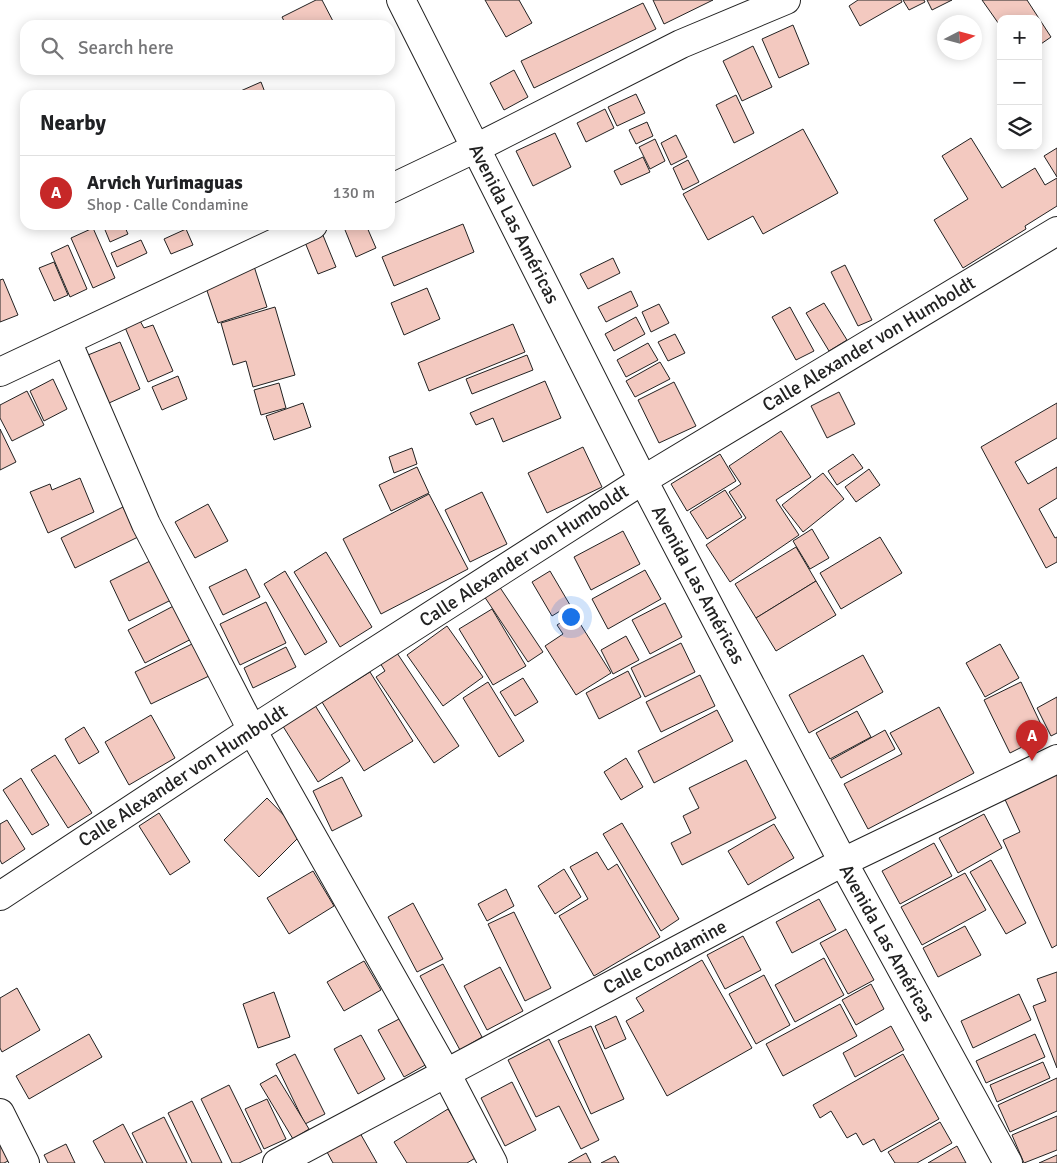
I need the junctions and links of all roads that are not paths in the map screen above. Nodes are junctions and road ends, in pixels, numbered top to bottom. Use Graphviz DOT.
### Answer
graph roads {
  1 [pos="401,0"];
  2 [pos="786,0"];
  3 [pos="476,148"];
  4 [pos="395,187"];
  5 [pos="303,230"];
  6 [pos="1057,231"];
  7 [pos="66,341"];
  8 [pos="0,372"];
  9 [pos="643,480"];
  10 [pos="252,730"];
  11 [pos="1057,759"];
  12 [pos="843,862"];
  13 [pos="0,896"];
  14 [pos="446,1073"];
  15 [pos="0,1113"];
  16 [pos="26,1163"];
  17 [pos="277,1163"];
  18 [pos="493,1163"];
  19 [pos="1008,1163"];
  1 -- 3 [label="street, Avenida Las Américas"];
  2 -- 3 [label="street"];
  3 -- 4 [label="street"];
  3 -- 9 [label="street, Avenida Las Américas"];
  5 -- 7 [label="street"];
  6 -- 9 [label="street, Calle Alexander von Humboldt"];
  7 -- 8 [label="street"];
  7 -- 10 [label="street"];
  9 -- 10 [label="street, Calle Alexander von Humboldt"];
  9 -- 12 [label="street, Avenida Las Américas"];
  10 -- 13 [label="street, Calle Alexander von Humboldt"];
  10 -- 14 [label="street"];
  11 -- 12 [label="street, Calle Condamine"];
  12 -- 14 [label="street, Calle Condamine"];
  12 -- 19 [label="street, Avenida Las Américas"];
  14 -- 17 [label="street, Calle Condamine"];
  14 -- 18 [label="street"];
  15 -- 16 [label="street"];
}
